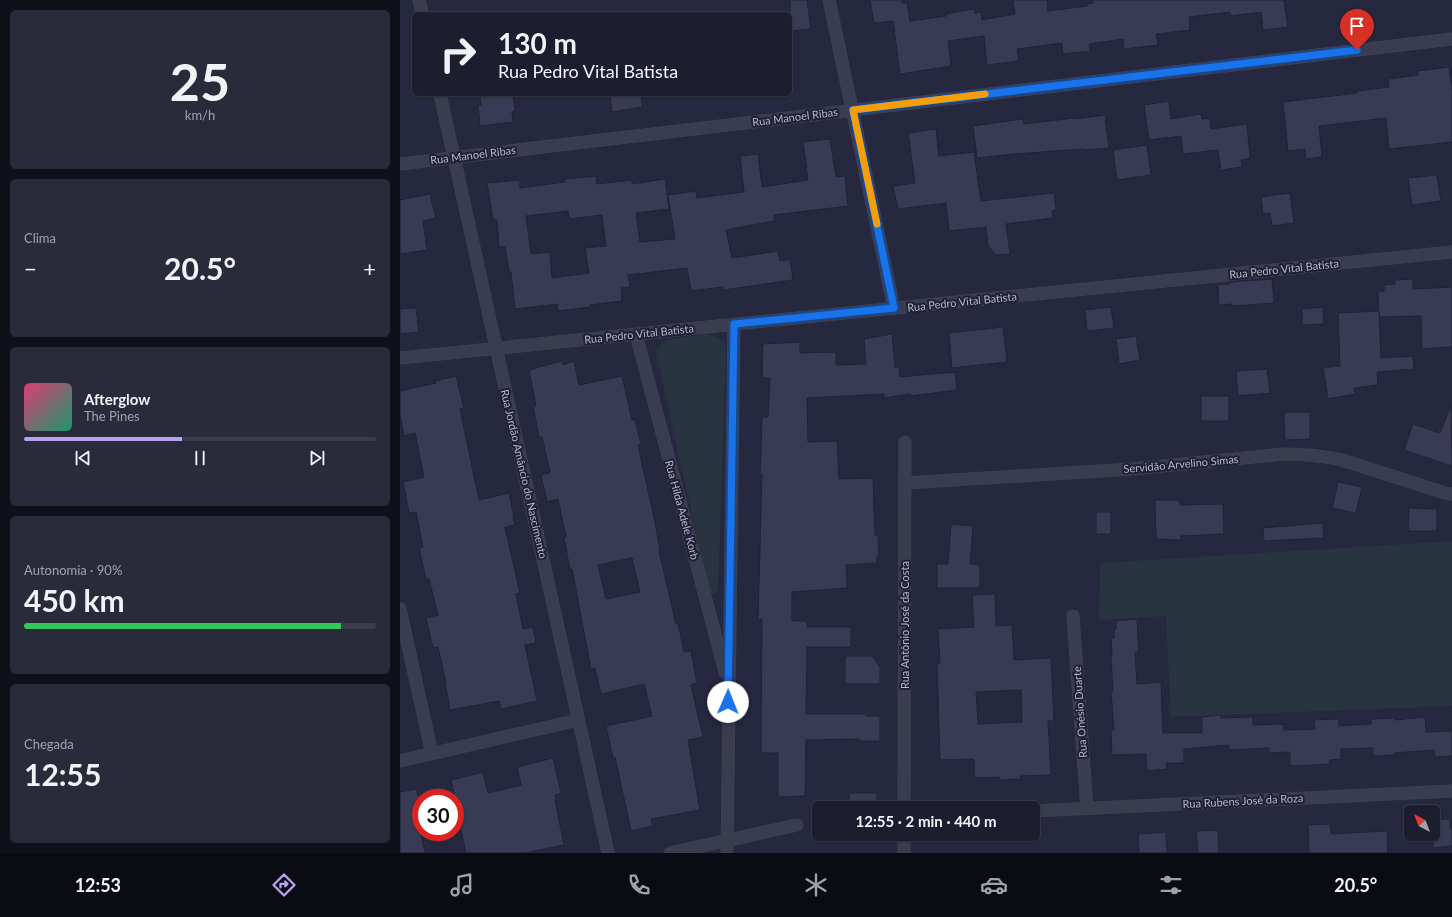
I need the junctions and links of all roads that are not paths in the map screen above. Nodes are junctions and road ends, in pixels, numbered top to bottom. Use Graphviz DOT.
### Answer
graph roads {
  1 [pos="419,0"];
  2 [pos="829,0"];
  3 [pos="422,12"];
  4 [pos="1452,39"];
  5 [pos="440,96"];
  6 [pos="853,110"];
  7 [pos="454,158"];
  8 [pos="400,164"];
  9 [pos="1452,252"];
  10 [pos="894,308"];
  11 [pos="734,324"];
  12 [pos="636,334"];
  13 [pos="496,348"];
  14 [pos="400,358"];
  15 [pos="905,442"];
  16 [pos="905,482"];
  17 [pos="1452,494"];
  18 [pos="400,609"];
  19 [pos="1073,616"];
  20 [pos="729,686"];
  21 [pos="578,720"];
  22 [pos="432,754"];
  23 [pos="400,761"];
  24 [pos="1452,791"];
  25 [pos="904,801"];
  26 [pos="1087,808"];
  27 [pos="1040,811"];
  28 [pos="797,825"];
  29 [pos="727,841"];
  30 [pos="904,841"];
  31 [pos="608,853"];
  32 [pos="670,853"];
  33 [pos="727,853"];
  34 [pos="904,853"];
  1 -- 3 [label="street"];
  2 -- 6 [label="street"];
  4 -- 6 [label="street, Rua Manoel Ribas"];
  5 -- 7 [label="street, Rua Jordão Amâncio do Nascimento"];
  6 -- 7 [label="street, Rua Manoel Ribas"];
  6 -- 10 [label="street"];
  7 -- 8 [label="street, Rua Manoel Ribas"];
  7 -- 13 [label="street, Rua Jordão Amâncio do Nascimento"];
  9 -- 10 [label="street, Rua Pedro Vital Batista"];
  10 -- 11 [label="street, Rua Pedro Vital Batista"];
  11 -- 12 [label="street, Rua Pedro Vital Batista"];
  11 -- 20 [label="street"];
  12 -- 13 [label="street, Rua Pedro Vital Batista"];
  12 -- 20 [label="street, Rua Hilda Adele Korb"];
  13 -- 14 [label="street, Rua Pedro Vital Batista"];
  13 -- 21 [label="street, Rua Jordão Amâncio do Nascimento"];
  15 -- 16 [label="street, Rua Antônio José da Costa"];
  16 -- 17 [label="street, Servidão Arvelino Simas"];
  16 -- 25 [label="street, Rua Antônio José da Costa"];
  18 -- 22 [label="street"];
  19 -- 26 [label="street, Rua Onésio Duarte"];
  20 -- 29 [label="street"];
  21 -- 22 [label="street"];
  21 -- 31 [label="street, Rua Jordão Amâncio do Nascimento"];
  22 -- 23 [label="street"];
  24 -- 26 [label="street, Rua Rubens José da Roza"];
  26 -- 27 [label="street, Rua Rubens José da Roza"];
  28 -- 29 [label="street"];
  29 -- 32 [label="street"];
  29 -- 33 [label="street"];
  30 -- 34 [label="street"];
}
